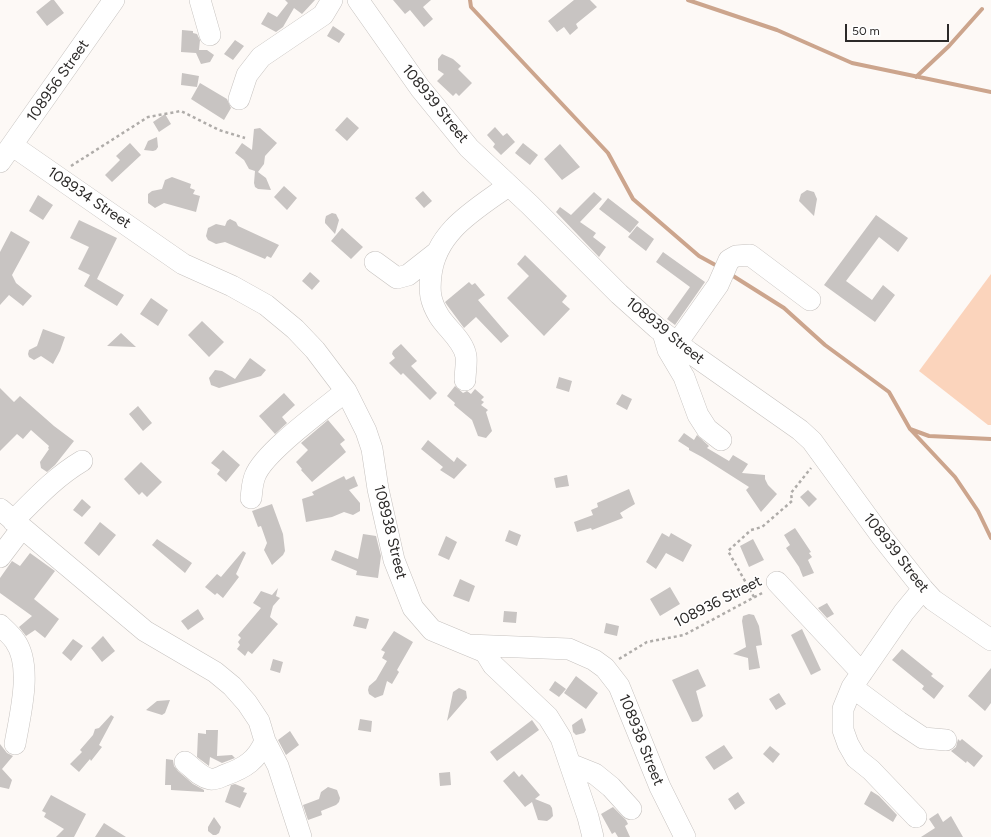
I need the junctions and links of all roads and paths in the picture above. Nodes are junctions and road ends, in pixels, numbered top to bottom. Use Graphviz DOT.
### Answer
graph roads {
  1 [pos="114,0"];
  2 [pos="200,0"];
  3 [pos="332,0"];
  4 [pos="358,0"];
  5 [pos="210,35"];
  6 [pos="239,99"];
  7 [pos="245,138"];
  8 [pos="13,146"];
  9 [pos="0,162"];
  10 [pos="59,177"];
  11 [pos="508,186"];
  12 [pos="165,250"];
  13 [pos="436,253"];
  14 [pos="375,262"];
  15 [pos="810,300"];
  16 [pos="670,337"];
  17 [pos="465,380"];
  18 [pos="346,391"];
  19 [pos="721,440"];
  20 [pos="823,453"];
  21 [pos="82,461"];
  22 [pos="251,498"];
  23 [pos="12,519"];
  24 [pos="0,557"];
  25 [pos="777,582"];
  26 [pos="923,589"];
  27 [pos="754,597"];
  28 [pos="0,625"];
  29 [pos="991,640"];
  30 [pos="468,645"];
  31 [pos="605,668"];
  32 [pos="857,680"];
  33 [pos="266,740"];
  34 [pos="946,740"];
  35 [pos="15,744"];
  36 [pos="185,762"];
  37 [pos="570,764"];
  38 [pos="631,809"];
  39 [pos="916,817"];
  40 [pos="301,837"];
  41 [pos="593,837"];
  42 [pos="685,837"];
  1 -- 8 [label="street, 108956 Street"];
  2 -- 5 [label="street"];
  3 -- 6 [label="street"];
  4 -- 11 [label="street, 108939 Street"];
  7 -- 10 [label="path"];
  8 -- 9 [label="street, 108956 Street"];
  8 -- 10 [label="street, 108934 Street"];
  10 -- 12 [label="street, 108934 Street"];
  11 -- 13 [label="street"];
  11 -- 16 [label="street, 108939 Street"];
  12 -- 18 [label="street, 108938 Street"];
  13 -- 14 [label="street"];
  13 -- 17 [label="street"];
  15 -- 16 [label="street"];
  16 -- 19 [label="street"];
  16 -- 20 [label="street, 108939 Street"];
  18 -- 22 [label="street"];
  18 -- 30 [label="street, 108938 Street"];
  20 -- 26 [label="street, 108939 Street"];
  20 -- 27 [label="path"];
  21 -- 23 [label="street"];
  23 -- 24 [label="street"];
  23 -- 33 [label="street"];
  25 -- 27 [label="path, 108936 Street"];
  25 -- 32 [label="street"];
  26 -- 29 [label="street, 108939 Street"];
  26 -- 32 [label="street"];
  27 -- 31 [label="path, 108936 Street"];
  28 -- 35 [label="street"];
  30 -- 31 [label="street, 108938 Street"];
  30 -- 37 [label="street"];
  31 -- 42 [label="street, 108938 Street"];
  32 -- 34 [label="street"];
  32 -- 39 [label="street"];
  33 -- 36 [label="street"];
  33 -- 40 [label="street"];
  37 -- 38 [label="street"];
  37 -- 41 [label="street"];
}
